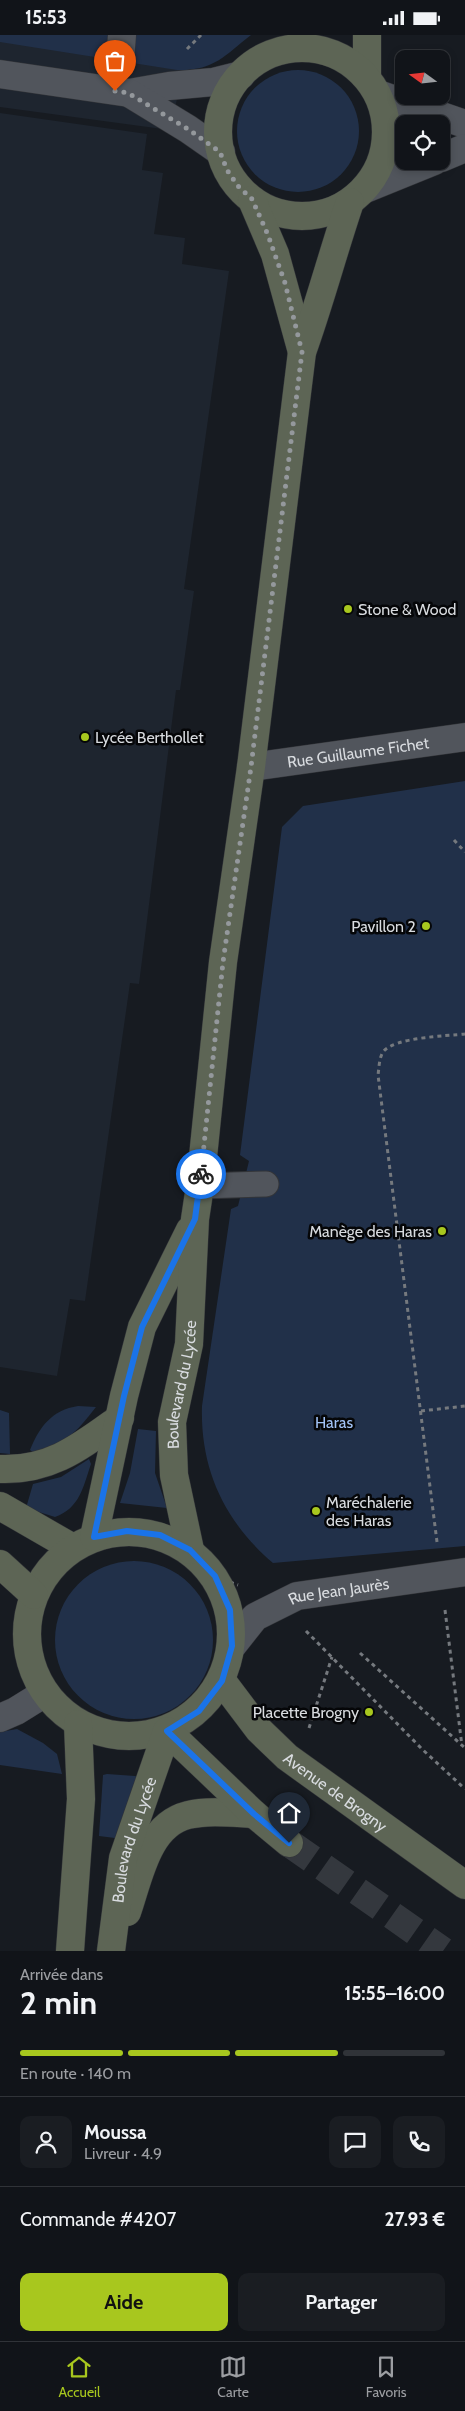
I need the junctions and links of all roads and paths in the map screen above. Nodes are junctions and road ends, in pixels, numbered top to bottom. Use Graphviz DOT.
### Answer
graph roads {
  1 [pos="367,35"];
  2 [pos="294,42"];
  3 [pos="0,75"];
  4 [pos="240,75"];
  5 [pos="372,86"];
  6 [pos="128,93"];
  7 [pos="465,124"];
  8 [pos="465,148"];
  9 [pos="220,152"];
  10 [pos="450,154"];
  11 [pos="414,170"];
  12 [pos="357,195"];
  13 [pos="252,199"];
  14 [pos="302,352"];
  15 [pos="465,737"];
  16 [pos="251,767"];
  17 [pos="454,840"];
  18 [pos="463,847"];
  19 [pos="465,852"];
  20 [pos="465,1034"];
  21 [pos="266,1184"];
  22 [pos="200,1186"];
  23 [pos="195,1219"];
  24 [pos="465,1406"];
  25 [pos="421,1411"];
  26 [pos="120,1418"];
  27 [pos="0,1469"];
  28 [pos="0,1506"];
  29 [pos="84,1543"];
  30 [pos="438,1547"];
  31 [pos="190,1550"];
  32 [pos="0,1564"];
  33 [pos="453,1574"];
  34 [pos="34,1595"];
  35 [pos="279,1605"];
  36 [pos="232,1646"];
  37 [pos="360,1653"];
  38 [pos="332,1657"];
  39 [pos="222,1681"];
  40 [pos="44,1693"];
  41 [pos="0,1718"];
  42 [pos="78,1724"];
  43 [pos="167,1731"];
  44 [pos="307,1732"];
  45 [pos="464,1747"];
  46 [pos="465,1789"];
  47 [pos="254,1814"];
  48 [pos="289,1843"];
  49 [pos="465,1885"];
  50 [pos="70,1951"];
  51 [pos="112,1951"];
  1 -- 5 [label="main road"];
  2 -- 4 [label="main road"];
  2 -- 5 [label="main road"];
  3 -- 6 [label="street"];
  4 -- 6 [label="street"];
  4 -- 9 [label="main road"];
  5 -- 7 [label="street"];
  5 -- 12 [label="main road"];
  6 -- 9 [label="street"];
  8 -- 10 [label="street"];
  9 -- 13 [label="main road"];
  11 -- 12 [label="street"];
  12 -- 13 [label="main road"];
  12 -- 14 [label="main road, Boulevard du Lycée"];
  13 -- 14 [label="main road, Boulevard du Lycée"];
  14 -- 16 [label="main road, Boulevard du Lycée"];
  15 -- 16 [label="street, Rue Guillaume Fichet"];
  16 -- 22 [label="main road, Boulevard du Lycée"];
  17 -- 18 [label="path"];
  18 -- 19 [label="path"];
  20 -- 25 [label="path"];
  21 -- 22 [label="lane"];
  22 -- 23 [label="main road, Boulevard du Lycée"];
  23 -- 26 [label="main road, Boulevard du Lycée"];
  23 -- 31 [label="main road, Boulevard du Lycée"];
  24 -- 25 [label="path"];
  25 -- 30 [label="path"];
  26 -- 27 [label="main road"];
  26 -- 29 [label="main road, Boulevard du Lycée"];
  28 -- 29 [label="main road"];
  29 -- 31 [label="main road"];
  29 -- 34 [label="main road"];
  31 -- 36 [label="main road"];
  32 -- 34 [label="main road"];
  33 -- 35 [label="street, Rue Jean Jaurès"];
  33 -- 45 [label="path"];
  34 -- 40 [label="main road"];
  35 -- 36 [label="street, Rue Jean Jaurès"];
  35 -- 38 [label="path"];
  36 -- 39 [label="main road"];
  37 -- 45 [label="path"];
  38 -- 44 [label="path"];
  38 -- 46 [label="path"];
  39 -- 43 [label="main road"];
  39 -- 49 [label="main road, Avenue de Brogny"];
  40 -- 41 [label="street"];
  40 -- 42 [label="main road"];
  42 -- 43 [label="main road"];
  42 -- 50 [label="main road"];
  43 -- 47 [label="main road"];
  43 -- 51 [label="main road, Boulevard du Lycée"];
  47 -- 48 [label="main road"];
  47 -- 51 [label="main road"];
}
